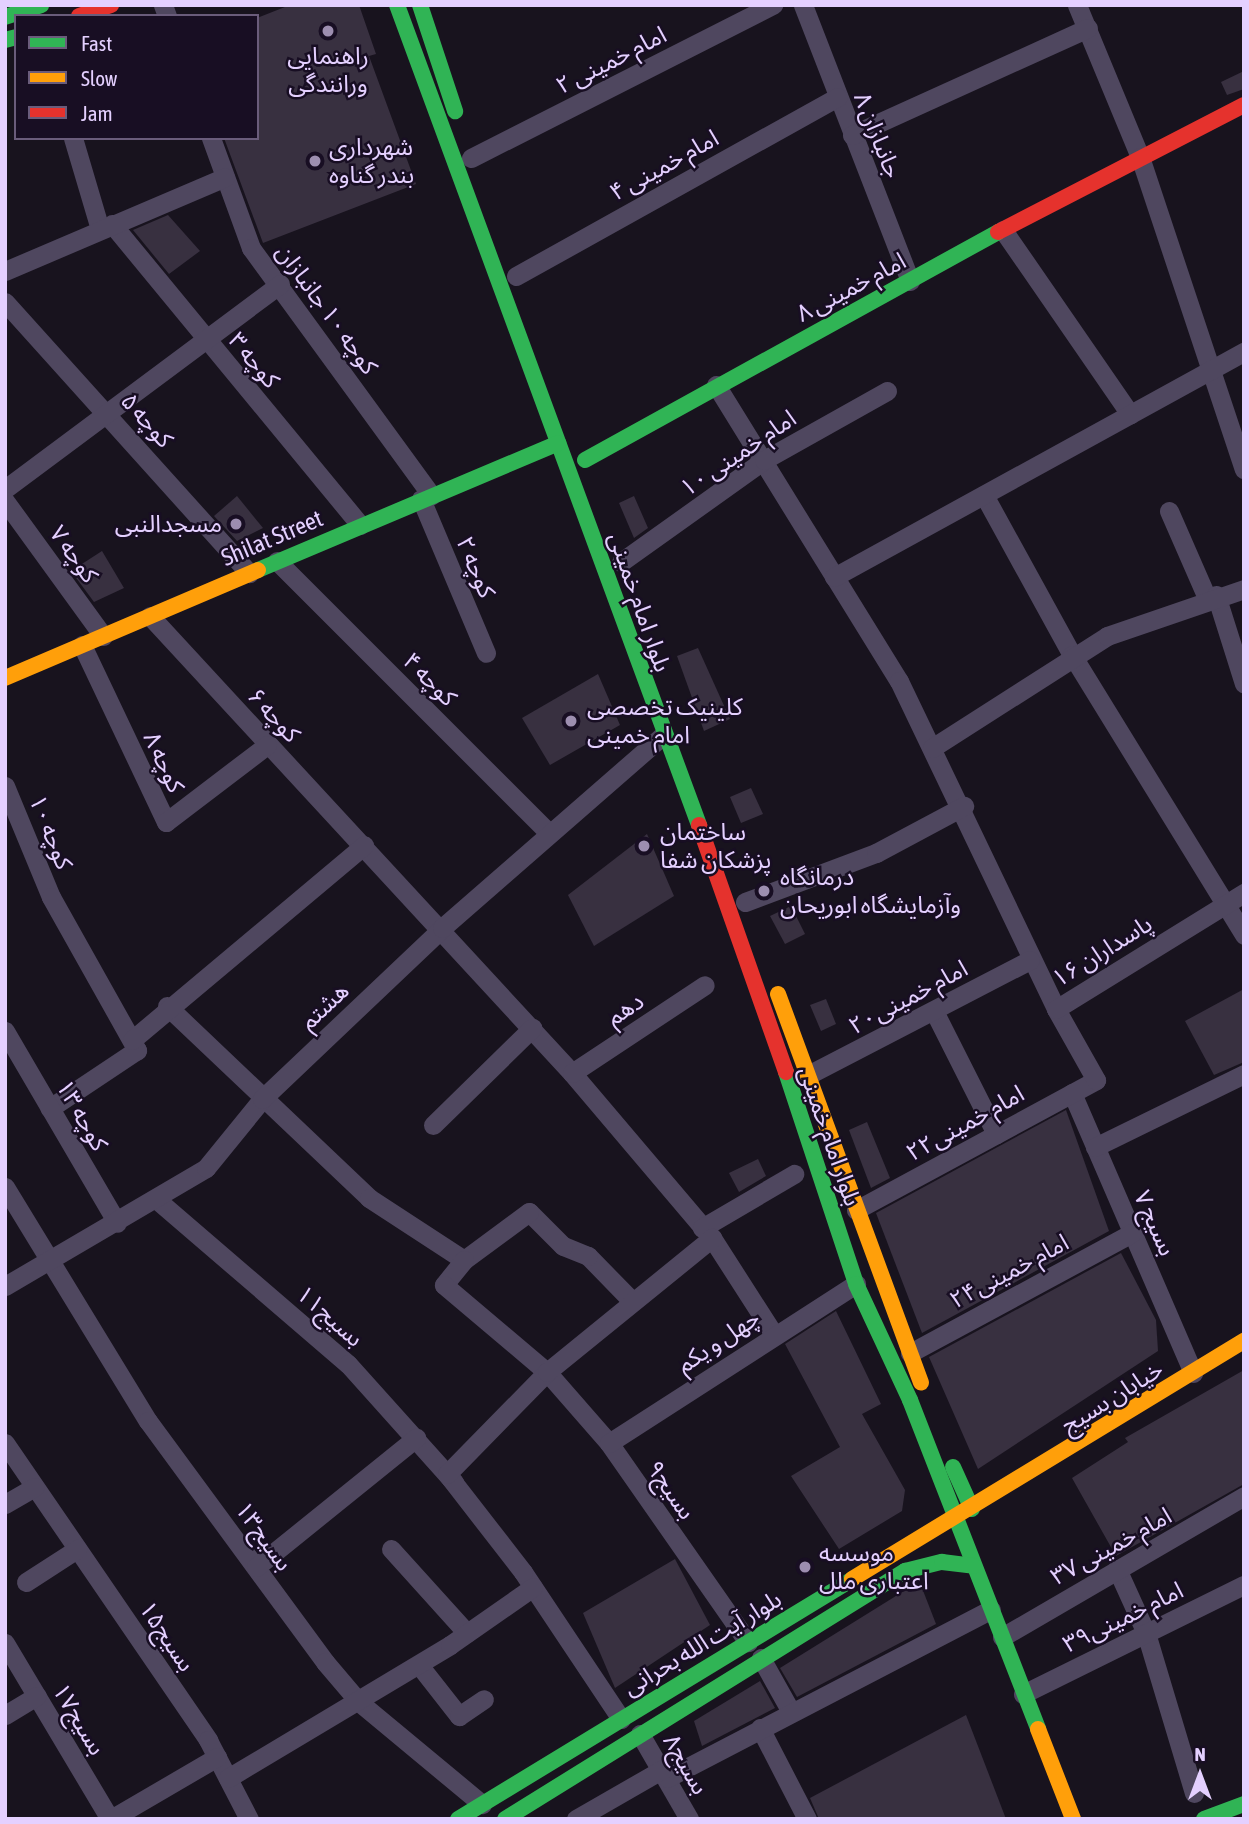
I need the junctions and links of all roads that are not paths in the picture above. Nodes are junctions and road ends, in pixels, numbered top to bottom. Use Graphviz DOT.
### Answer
graph roads {
  1 [pos="111,5"];
  2 [pos="397,5"];
  3 [pos="420,5"];
  4 [pos="773,5"];
  5 [pos="803,5"];
  6 [pos="1077,5"];
  7 [pos="37,6"];
  8 [pos="85,14"];
  9 [pos="5,17"];
  10 [pos="1088,28"];
  11 [pos="448,90"];
  12 [pos="430,95"];
  13 [pos="837,97"];
  14 [pos="1244,105"];
  15 [pos="852,135"];
  16 [pos="74,140"];
  17 [pos="212,140"];
  18 [pos="1140,157"];
  19 [pos="471,158"];
  20 [pos="225,177"];
  21 [pos="106,227"];
  22 [pos="1003,230"];
  23 [pos="5,271"];
  24 [pos="516,276"];
  25 [pos="910,281"];
  26 [pos="280,284"];
  27 [pos="5,302"];
  28 [pos="206,340"];
  29 [pos="1244,352"];
  30 [pos="1211,370"];
  31 [pos="716,385"];
  32 [pos="887,391"];
  33 [pos="108,412"];
  34 [pos="1130,414"];
  35 [pos="558,443"];
  36 [pos="585,460"];
  37 [pos="764,460"];
  38 [pos="1244,469"];
  39 [pos="5,489"];
  40 [pos="984,495"];
  41 [pos="426,497"];
  42 [pos="5,501"];
  43 [pos="1169,511"];
  44 [pos="360,525"];
  45 [pos="277,561"];
  46 [pos="621,562"];
  47 [pos="249,573"];
  48 [pos="834,577"];
  49 [pos="1244,589"];
  50 [pos="1211,597"];
  51 [pos="150,616"];
  52 [pos="103,636"];
  53 [pos="82,645"];
  54 [pos="486,653"];
  55 [pos="1072,654"];
  56 [pos="5,678"];
  57 [pos="1244,684"];
  58 [pos="662,736"];
  59 [pos="267,745"];
  60 [pos="932,748"];
  61 [pos="5,786"];
  62 [pos="964,806"];
  63 [pos="548,832"];
  64 [pos="364,845"];
  65 [pos="1244,893"];
  66 [pos="745,902"];
  67 [pos="1224,904"];
  68 [pos="442,928"];
  69 [pos="1244,935"];
  70 [pos="1030,960"];
  71 [pos="705,985"];
  72 [pos="167,1006"];
  73 [pos="1056,1009"];
  74 [pos="934,1011"];
  75 [pos="533,1028"];
  76 [pos="5,1031"];
  77 [pos="132,1040"];
  78 [pos="572,1073"];
  79 [pos="1244,1074"];
  80 [pos="808,1075"];
  81 [pos="1097,1080"];
  82 [pos="1072,1093"];
  83 [pos="262,1099"];
  84 [pos="50,1108"];
  85 [pos="433,1125"];
  86 [pos="996,1134"];
  87 [pos="1095,1147"];
  88 [pos="794,1174"];
  89 [pos="5,1187"];
  90 [pos="156,1199"];
  91 [pos="856,1210"];
  92 [pos="117,1223"];
  93 [pos="707,1233"];
  94 [pos="1132,1233"];
  95 [pos="869,1244"];
  96 [pos="845,1253"];
  97 [pos="49,1260"];
  98 [pos="464,1260"];
  99 [pos="856,1284"];
  100 [pos="5,1286"];
  101 [pos="631,1300"];
  102 [pos="773,1333"];
  103 [pos="1244,1341"];
  104 [pos="909,1353"];
  105 [pos="547,1372"];
  106 [pos="1193,1373"];
  107 [pos="416,1438"];
  108 [pos="5,1443"];
  109 [pos="608,1443"];
  110 [pos="452,1479"];
  111 [pos="938,1482"];
  112 [pos="35,1487"];
  113 [pos="1004,1492"];
  114 [pos="1244,1496"];
  115 [pos="5,1504"];
  116 [pos="972,1509"];
  117 [pos="954,1518"];
  118 [pos="921,1536"];
  119 [pos="77,1549"];
  120 [pos="391,1549"];
  121 [pos="974,1566"];
  122 [pos="257,1567"];
  123 [pos="1117,1569"];
  124 [pos="26,1582"];
  125 [pos="1244,1585"];
  126 [pos="533,1587"];
  127 [pos="836,1588"];
  128 [pos="848,1605"];
  129 [pos="991,1609"];
  130 [pos="467,1633"];
  131 [pos="1146,1633"];
  132 [pos="1002,1637"];
  133 [pos="748,1642"];
  134 [pos="5,1643"];
  135 [pos="761,1658"];
  136 [pos="419,1665"];
  137 [pos="1023,1694"];
  138 [pos="37,1696"];
  139 [pos="484,1699"];
  140 [pos="359,1702"];
  141 [pos="790,1710"];
  142 [pos="5,1715"];
  143 [pos="621,1719"];
  144 [pos="760,1728"];
  145 [pos="640,1734"];
  146 [pos="217,1757"];
  147 [pos="665,1773"];
  148 [pos="228,1778"];
  149 [pos="1194,1793"];
  150 [pos="482,1804"];
  151 [pos="1244,1804"];
  152 [pos="111,1819"];
  153 [pos="249,1819"];
  154 [pos="458,1819"];
  155 [pos="505,1819"];
  156 [pos="576,1819"];
  157 [pos="689,1819"];
  158 [pos="807,1819"];
  159 [pos="1073,1819"];
  160 [pos="1204,1819"];
  1 -- 8 [label="main road"];
  2 -- 12 [label="main road, بلوار امام خمینی"];
  3 -- 11 [label="main road, بلوار امام خمینی"];
  4 -- 19 [label="street, امام خمینی ۲"];
  5 -- 13 [label="street, جانبازان ۸"];
  6 -- 10 [label="street"];
  7 -- 9 [label="main road"];
  10 -- 15 [label="street"];
  10 -- 18 [label="street"];
  11 -- 12 [label="main road"];
  11 -- 19 [label="main road, بلوار امام خمینی"];
  12 -- 35 [label="main road, بلوار امام خمینی"];
  13 -- 15 [label="street, جانبازان ۸"];
  13 -- 24 [label="street, امام خمینی ۴"];
  14 -- 18 [label="main road, امام خمینی ۸"];
  15 -- 25 [label="street, جانبازان ۸"];
  16 -- 21 [label="street"];
  17 -- 20 [label="street, کوچه ۱۰ جانبازان"];
  18 -- 22 [label="main road, امام خمینی ۸"];
  18 -- 30 [label="street"];
  19 -- 24 [label="main road, بلوار امام خمینی"];
  20 -- 21 [label="street"];
  20 -- 26 [label="street, کوچه ۱۰ جانبازان"];
  21 -- 23 [label="street"];
  21 -- 28 [label="street, کوچه ۳"];
  22 -- 25 [label="main road, امام خمینی ۸"];
  22 -- 34 [label="street"];
  24 -- 36 [label="main road, بلوار امام خمینی"];
  25 -- 31 [label="main road, امام خمینی ۸"];
  26 -- 28 [label="street"];
  26 -- 41 [label="street, کوچه ۱۰ جانبازان"];
  27 -- 33 [label="street, کوچه ۵"];
  28 -- 33 [label="street"];
  28 -- 44 [label="street, کوچه ۳"];
  29 -- 30 [label="street"];
  30 -- 34 [label="street"];
  30 -- 38 [label="street"];
  31 -- 36 [label="main road, امام خمینی ۸"];
  31 -- 37 [label="street"];
  32 -- 37 [label="street, امام خمینی ۱۰"];
  33 -- 39 [label="street"];
  33 -- 47 [label="street, کوچه ۵"];
  34 -- 40 [label="street"];
  35 -- 41 [label="main road, Shilat Street"];
  35 -- 58 [label="main road, بلوار امام خمینی"];
  36 -- 46 [label="main road, بلوار امام خمینی"];
  37 -- 46 [label="street, امام خمینی ۱۰"];
  37 -- 48 [label="street"];
  40 -- 48 [label="street"];
  40 -- 55 [label="street"];
  41 -- 44 [label="main road, Shilat Street"];
  41 -- 54 [label="street, کوچه ۲"];
  42 -- 52 [label="street, کوچه ۷"];
  43 -- 50 [label="street"];
  44 -- 45 [label="main road, Shilat Street"];
  45 -- 47 [label="main road, Shilat Street"];
  45 -- 63 [label="street, کوچه ۴"];
  46 -- 66 [label="main road, بلوار امام خمینی"];
  47 -- 51 [label="main road, Shilat Street"];
  48 -- 60 [label="street"];
  49 -- 50 [label="street"];
  50 -- 55 [label="street"];
  50 -- 57 [label="street"];
  51 -- 52 [label="main road, Shilat Street"];
  51 -- 59 [label="street, کوچه ۶"];
  52 -- 53 [label="main road, Shilat Street"];
  53 -- 56 [label="main road, Shilat Street"];
  53 -- 59 [label="street, کوچه ۸"];
  55 -- 60 [label="street"];
  55 -- 67 [label="street"];
  58 -- 63 [label="street, هشتم"];
  58 -- 96 [label="main road, بلوار امام خمینی"];
  59 -- 64 [label="street, کوچه ۶"];
  60 -- 62 [label="street"];
  61 -- 77 [label="street, کوچه ۱۰"];
  62 -- 66 [label="street"];
  62 -- 70 [label="street"];
  63 -- 68 [label="street, هشتم"];
  64 -- 68 [label="street, کوچه ۶"];
  64 -- 72 [label="street"];
  65 -- 67 [label="street, پاسداران ۱۶"];
  66 -- 80 [label="main road, بلوار امام خمینی"];
  67 -- 69 [label="street"];
  67 -- 73 [label="street, پاسداران ۱۶"];
  68 -- 75 [label="street, کوچه ۶"];
  68 -- 83 [label="street, هشتم"];
  70 -- 73 [label="street"];
  70 -- 74 [label="street, امام خمینی۲۰"];
  71 -- 78 [label="street, دهم"];
  72 -- 77 [label="street"];
  72 -- 83 [label="street"];
  73 -- 81 [label="street, پاسداران ۱۶"];
  74 -- 80 [label="street, امام خمینی۲۰"];
  74 -- 86 [label="street"];
  75 -- 78 [label="street, کوچه ۶"];
  75 -- 85 [label="street"];
  76 -- 84 [label="street, کوچه ۱۳"];
  77 -- 84 [label="street"];
  78 -- 93 [label="street, کوچه ۶"];
  79 -- 87 [label="street"];
  80 -- 91 [label="main road, بلوار امام خمینی"];
  81 -- 82 [label="street, امام خمینی۲۲"];
  82 -- 86 [label="street, امام خمینی۲۲"];
  82 -- 87 [label="street, بسیج ۷"];
  83 -- 90 [label="street, هشتم"];
  83 -- 98 [label="street"];
  84 -- 92 [label="street, کوچه ۱۳"];
  86 -- 91 [label="street, امام خمینی۲۲"];
  87 -- 94 [label="street, بسیج ۷"];
  88 -- 93 [label="street"];
  89 -- 97 [label="street, بسیج۱۳"];
  90 -- 92 [label="street, هشتم"];
  90 -- 107 [label="street, بسیج۱۱"];
  91 -- 95 [label="main road, بلوار امام خمینی"];
  92 -- 97 [label="street, هشتم"];
  93 -- 101 [label="street"];
  93 -- 102 [label="street, کوچه ۶"];
  94 -- 104 [label="street, امام خمینی۲۴"];
  94 -- 106 [label="street, بسیج ۷"];
  95 -- 96 [label="main road"];
  95 -- 104 [label="main road, بلوار امام خمینی"];
  96 -- 99 [label="main road, بلوار امام خمینی"];
  97 -- 100 [label="street, هشتم"];
  97 -- 122 [label="street, بسیج۱۳"];
  98 -- 101 [label="street"];
  98 -- 105 [label="street, بسیج۹"];
  99 -- 102 [label="street, چهل و یکم"];
  99 -- 111 [label="main road, بلوار امام خمینی"];
  101 -- 105 [label="street"];
  102 -- 109 [label="street, چهل و یکم"];
  103 -- 106 [label="main road, خیابان بسیج"];
  104 -- 116 [label="main road, بلوار امام خمینی"];
  105 -- 109 [label="street, بسیج۹"];
  105 -- 110 [label="street"];
  106 -- 113 [label="main road, خیابان بسیج"];
  107 -- 110 [label="street, بسیج۱۱"];
  107 -- 122 [label="street"];
  108 -- 112 [label="street, بسیج۱۵"];
  109 -- 133 [label="street, بسیج۹"];
  110 -- 126 [label="street, بسیج۱۱"];
  111 -- 117 [label="main road, بلوار امام خمینی"];
  111 -- 118 [label="main road"];
  112 -- 115 [label="street"];
  112 -- 119 [label="street, بسیج۱۵"];
  113 -- 116 [label="main road, خیابان بسیج"];
  113 -- 121 [label="main road"];
  114 -- 123 [label="street, امام خمینی ۳۷"];
  116 -- 117 [label="main road, بلوار آیت الله بحرانی"];
  117 -- 118 [label="main road, بلوار آیت الله بحرانی"];
  117 -- 121 [label="main road, بلوار امام خمینی"];
  118 -- 127 [label="main road, بلوار آیت الله بحرانی"];
  119 -- 124 [label="street"];
  119 -- 146 [label="street, بسیج۱۵"];
  120 -- 130 [label="street"];
  121 -- 128 [label="main road, بلوار آیت الله بحرانی"];
  121 -- 129 [label="main road, بلوار امام خمینی"];
  122 -- 140 [label="street, بسیج۱۳"];
  123 -- 131 [label="street"];
  123 -- 132 [label="street, امام خمینی ۳۷"];
  125 -- 131 [label="street, امام خمینی۳۹"];
  126 -- 130 [label="street"];
  126 -- 143 [label="street, بسیج۱۱"];
  127 -- 128 [label="main road"];
  127 -- 133 [label="main road, بلوار آیت الله بحرانی"];
  128 -- 135 [label="main road, بلوار آیت الله بحرانی"];
  129 -- 132 [label="main road, بلوار امام خمینی"];
  129 -- 141 [label="street"];
  130 -- 136 [label="street"];
  131 -- 137 [label="street, امام خمینی۳۹"];
  131 -- 149 [label="street"];
  132 -- 137 [label="main road, بلوار امام خمینی"];
  133 -- 143 [label="main road, بلوار آیت الله بحرانی"];
  134 -- 138 [label="street, بسیج۱۷"];
  135 -- 141 [label="street"];
  135 -- 145 [label="main road, بلوار آیت الله بحرانی"];
  136 -- 139 [label="street"];
  136 -- 140 [label="street"];
  137 -- 159 [label="main road, بلوار امام خمینی"];
  138 -- 142 [label="street"];
  138 -- 152 [label="street, بسیج۱۷"];
  140 -- 148 [label="street"];
  140 -- 150 [label="street, بسیج۱۳"];
  141 -- 144 [label="street"];
  143 -- 150 [label="main road, بلوار آیت الله بحرانی"];
  144 -- 147 [label="street"];
  144 -- 158 [label="street"];
  145 -- 147 [label="street, بسیج۸"];
  145 -- 155 [label="main road, بلوار آیت الله بحرانی"];
  146 -- 148 [label="street, بسیج۱۵"];
  146 -- 152 [label="street"];
  147 -- 156 [label="street"];
  147 -- 157 [label="street, بسیج۸"];
  148 -- 153 [label="street, بسیج۱۵"];
  150 -- 154 [label="main road, بلوار آیت الله بحرانی"];
  151 -- 160 [label="main road"];
}
